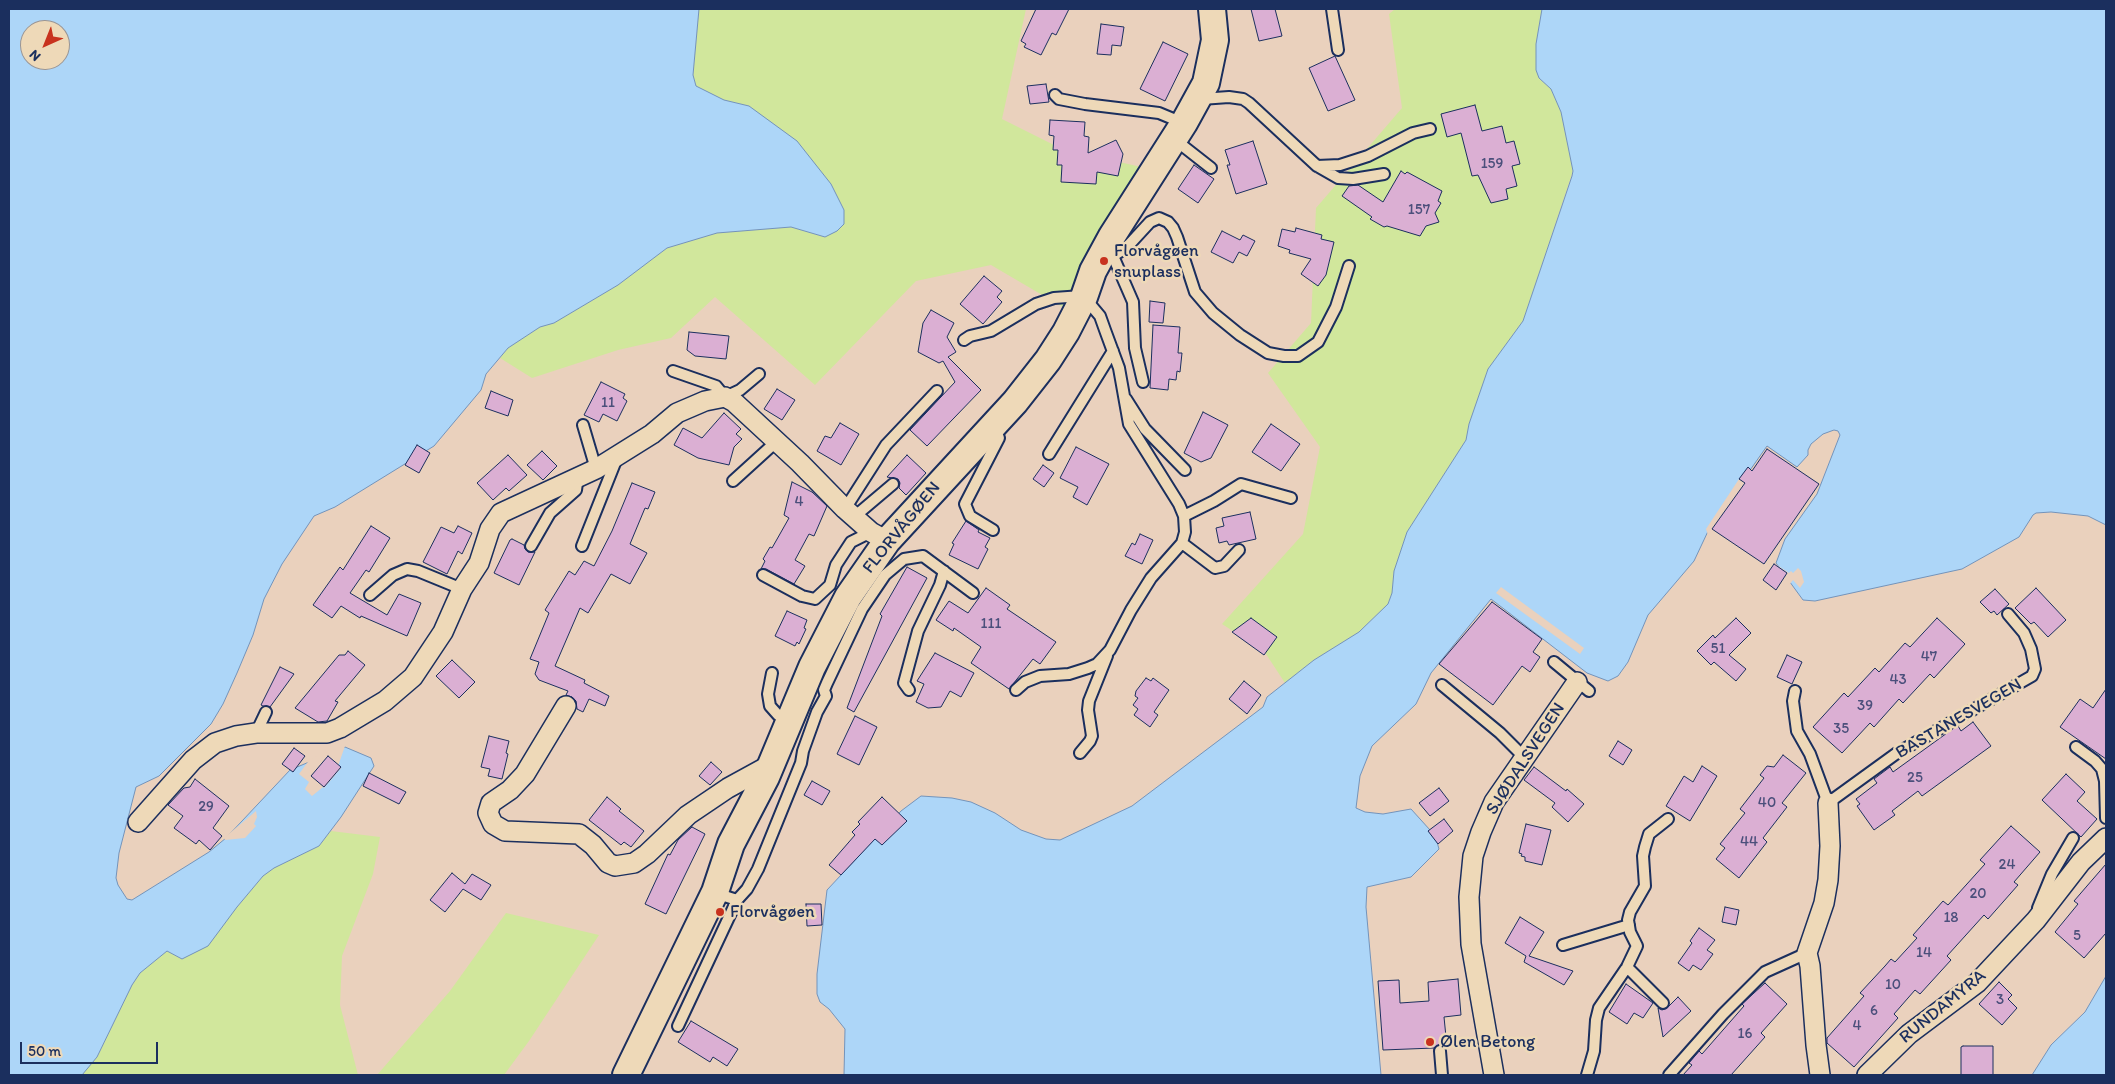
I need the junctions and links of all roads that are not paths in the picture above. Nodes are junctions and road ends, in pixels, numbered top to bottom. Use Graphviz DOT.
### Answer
graph roads {
  1 [pos="1212,9"];
  2 [pos="1332,9"];
  3 [pos="1338,50"];
  4 [pos="1055,95"];
  5 [pos="1198,100"];
  6 [pos="1430,129"];
  7 [pos="1179,131"];
  8 [pos="1317,166"];
  9 [pos="1211,168"];
  10 [pos="1384,174"];
  11 [pos="1108,254"];
  12 [pos="1349,266"];
  13 [pos="1084,297"];
  14 [pos="964,340"];
  15 [pos="1113,351"];
  16 [pos="673,371"];
  17 [pos="759,374"];
  18 [pos="1143,382"];
  19 [pos="937,390"];
  20 [pos="1123,396"];
  21 [pos="725,397"];
  22 [pos="583,425"];
  23 [pos="992,426"];
  24 [pos="777,441"];
  25 [pos="1049,454"];
  26 [pos="618,455"];
  27 [pos="596,469"];
  28 [pos="1185,470"];
  29 [pos="574,479"];
  30 [pos="733,480"];
  31 [pos="893,484"];
  32 [pos="1291,498"];
  33 [pos="849,513"];
  34 [pos="1184,516"];
  35 [pos="993,530"];
  36 [pos="879,536"];
  37 [pos="1182,543"];
  38 [pos="531,546"];
  39 [pos="582,546"];
  40 [pos="1239,550"];
  41 [pos="944,571"];
  42 [pos="763,575"];
  43 [pos="462,589"];
  44 [pos="973,593"];
  45 [pos="370,595"];
  46 [pos="2008,614"];
  47 [pos="1110,650"];
  48 [pos="1554,662"];
  49 [pos="772,673"];
  50 [pos="1442,685"];
  51 [pos="1583,686"];
  52 [pos="909,690"];
  53 [pos="1016,690"];
  54 [pos="1795,691"];
  55 [pos="566,706"];
  56 [pos="266,712"];
  57 [pos="788,721"];
  58 [pos="256,733"];
  59 [pos="2076,746"];
  60 [pos="1080,753"];
  61 [pos="1524,757"];
  62 [pos="770,766"];
  63 [pos="1828,803"];
  64 [pos="2106,818"];
  65 [pos="1668,819"];
  66 [pos="138,822"];
  67 [pos="2073,838"];
  68 [pos="2106,838"];
  69 [pos="726,896"];
  70 [pos="1629,925"];
  71 [pos="2020,938"];
  72 [pos="1563,945"];
  73 [pos="1806,953"];
  74 [pos="1627,967"];
  75 [pos="1664,1003"];
  76 [pos="678,1026"];
  77 [pos="1440,1050"];
  78 [pos="626,1075"];
  79 [pos="1442,1075"];
  80 [pos="1494,1075"];
  81 [pos="1587,1075"];
  82 [pos="1669,1075"];
  83 [pos="1820,1075"];
  84 [pos="1867,1075"];
  1 -- 5 [label="main road, FLORVÅGØEN"];
  2 -- 3 [label="lane"];
  4 -- 7 [label="lane"];
  5 -- 7 [label="main road, FLORVÅGØEN"];
  5 -- 8 [label="lane"];
  6 -- 8 [label="lane"];
  7 -- 9 [label="lane"];
  7 -- 11 [label="main road, FLORVÅGØEN"];
  8 -- 10 [label="lane"];
  11 -- 12 [label="lane, FLORVÅGØEN"];
  11 -- 13 [label="main road, FLORVÅGØEN"];
  11 -- 18 [label="lane"];
  13 -- 14 [label="lane"];
  13 -- 15 [label="lane"];
  13 -- 23 [label="main road, FLORVÅGØEN"];
  15 -- 20 [label="lane"];
  15 -- 25 [label="lane"];
  16 -- 21 [label="lane"];
  17 -- 21 [label="lane"];
  19 -- 33 [label="lane"];
  20 -- 28 [label="lane"];
  20 -- 34 [label="lane"];
  21 -- 24 [label="street"];
  21 -- 26 [label="street"];
  22 -- 27 [label="lane"];
  23 -- 35 [label="lane, FLORVÅGØEN"];
  23 -- 36 [label="main road, FLORVÅGØEN"];
  24 -- 30 [label="lane"];
  24 -- 33 [label="street"];
  26 -- 27 [label="street"];
  26 -- 39 [label="lane"];
  27 -- 29 [label="street"];
  29 -- 38 [label="lane"];
  29 -- 43 [label="street"];
  31 -- 33 [label="lane"];
  32 -- 34 [label="lane"];
  33 -- 36 [label="street"];
  34 -- 37 [label="lane"];
  36 -- 42 [label="lane"];
  36 -- 57 [label="main road, FLORVÅGØEN"];
  37 -- 40 [label="lane"];
  37 -- 47 [label="lane"];
  41 -- 44 [label="lane, FLORVÅGØEN"];
  41 -- 52 [label="lane"];
  41 -- 69 [label="lane, FLORVÅGØEN"];
  43 -- 45 [label="lane"];
  43 -- 58 [label="street"];
  46 -- 63 [label="lane, BASTANESVEGEN"];
  47 -- 53 [label="lane"];
  47 -- 60 [label="lane"];
  48 -- 51 [label="lane"];
  49 -- 57 [label="lane"];
  50 -- 61 [label="lane"];
  51 -- 61 [label="street, SJØDALSVEGEN"];
  54 -- 63 [label="lane"];
  55 -- 62 [label="street"];
  56 -- 58 [label="lane"];
  57 -- 62 [label="main road, FLORVÅGØEN"];
  58 -- 66 [label="street"];
  59 -- 64 [label="lane"];
  61 -- 80 [label="street, SJØDALSVEGEN"];
  62 -- 69 [label="main road, FLORVÅGØEN"];
  63 -- 73 [label="street"];
  65 -- 70 [label="lane"];
  67 -- 71 [label="lane, RUNDAMYRA"];
  68 -- 71 [label="street, RUNDAMYRA"];
  69 -- 76 [label="lane"];
  69 -- 78 [label="main road, FLORVÅGØEN"];
  70 -- 72 [label="lane"];
  70 -- 74 [label="lane"];
  71 -- 84 [label="street, RUNDAMYRA"];
  73 -- 82 [label="lane"];
  73 -- 83 [label="street"];
  74 -- 75 [label="lane"];
  74 -- 81 [label="lane"];
  77 -- 79 [label="lane"];
}
